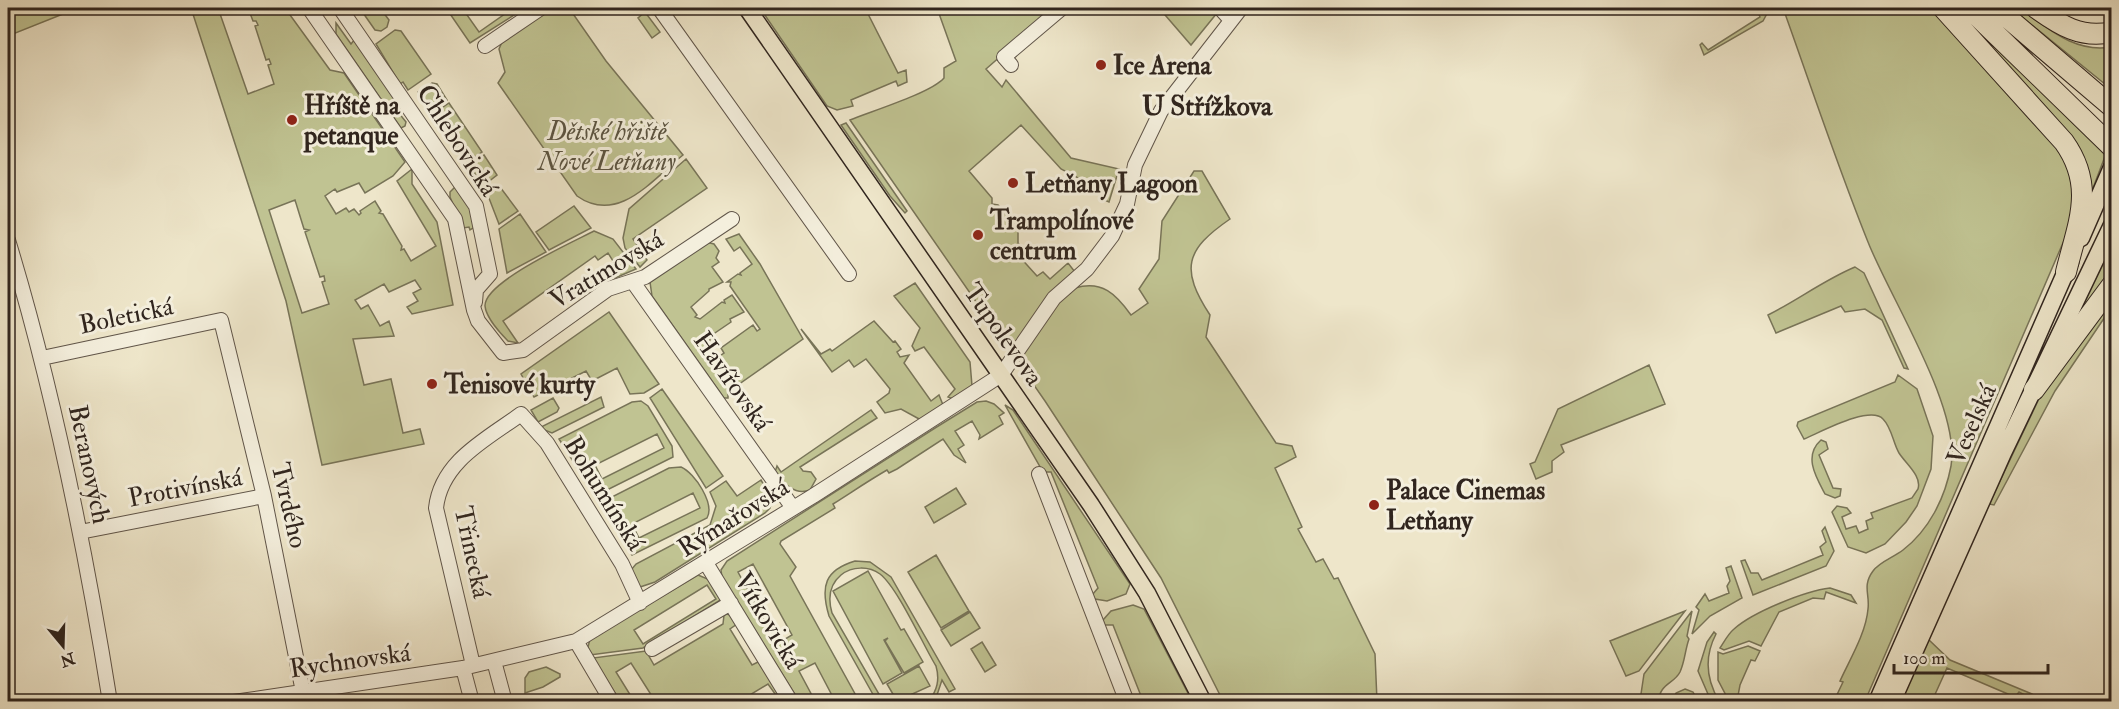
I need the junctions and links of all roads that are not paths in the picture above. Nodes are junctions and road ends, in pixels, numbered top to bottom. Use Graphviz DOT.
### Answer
graph roads {
  1 [pos="309,8"];
  2 [pos="340,8"];
  3 [pos="541,8"];
  4 [pos="659,8"];
  5 [pos="747,8"];
  6 [pos="1062,8"];
  7 [pos="1220,8"];
  8 [pos="1241,8"];
  9 [pos="1943,8"];
  10 [pos="1970,8"];
  11 [pos="1995,8"];
  12 [pos="2036,8"];
  13 [pos="1230,20"];
  14 [pos="2112,32"];
  15 [pos="485,46"];
  16 [pos="1011,65"];
  17 [pos="2112,107"];
  18 [pos="2112,128"];
  19 [pos="2112,147"];
  20 [pos="2111,169"];
  21 [pos="732,219"];
  22 [pos="2112,225"];
  23 [pos="8,240"];
  24 [pos="2066,272"];
  25 [pos="849,274"];
  26 [pos="633,282"];
  27 [pos="2112,285"];
  28 [pos="474,310"];
  29 [pos="221,320"];
  30 [pos="503,353"];
  31 [pos="42,358"];
  32 [pos="1001,375"];
  33 [pos="2034,390"];
  34 [pos="521,414"];
  35 [pos="1039,474"];
  36 [pos="264,496"];
  37 [pos="793,508"];
  38 [pos="80,532"];
  39 [pos="706,562"];
  40 [pos="640,603"];
  41 [pos="730,603"];
  42 [pos="576,641"];
  43 [pos="652,649"];
  44 [pos="494,661"];
  45 [pos="468,666"];
  46 [pos="305,696"];
  47 [pos="110,702"];
  48 [pos="234,702"];
  49 [pos="472,702"];
  50 [pos="506,702"];
  51 [pos="612,702"];
  52 [pos="790,702"];
  53 [pos="1127,702"];
  54 [pos="1203,702"];
  55 [pos="1877,702"];
  56 [pos="1892,702"];
  1 -- 28 [label="street, Chlebovická"];
  2 -- 28 [label="street, Chlebovická"];
  3 -- 15 [label="street"];
  4 -- 25 [label="street"];
  5 -- 32 [label="main road, Tupolevova"];
  6 -- 16 [label="street"];
  7 -- 13 [label="street"];
  8 -- 13 [label="street"];
  9 -- 24 [label="highway"];
  10 -- 18 [label="highway"];
  10 -- 19 [label="highway"];
  11 -- 17 [label="highway"];
  12 -- 14 [label="highway"];
  13 -- 32 [label="street"];
  20 -- 24 [label="main road, Veselská"];
  21 -- 26 [label="street, Vratimovská"];
  22 -- 33 [label="main road, Veselská"];
  23 -- 31 [label="street, Beranových"];
  24 -- 55 [label="main road, Veselská"];
  26 -- 30 [label="street, Vratimovská"];
  26 -- 37 [label="street, Havířovská"];
  27 -- 33 [label="highway"];
  28 -- 30 [label="street, Chlebovická"];
  29 -- 31 [label="street, Boletická"];
  29 -- 36 [label="street, Tvrdého"];
  31 -- 38 [label="street, Beranových"];
  32 -- 37 [label="street, Rýmařovská"];
  32 -- 54 [label="main road, Tupolevova"];
  33 -- 56 [label="main road, Veselská"];
  34 -- 40 [label="street, Bohumínská"];
  34 -- 45 [label="street, Třinecká"];
  35 -- 53 [label="street"];
  36 -- 38 [label="street, Protivínská"];
  36 -- 46 [label="street, Tvrdého"];
  37 -- 39 [label="street, Rýmařovská"];
  38 -- 47 [label="street, Beranových"];
  39 -- 40 [label="street, Rýmařovská"];
  39 -- 41 [label="street, Vítkovická"];
  40 -- 42 [label="street, Rýmařovská"];
  41 -- 43 [label="street"];
  41 -- 52 [label="street, Vítkovická"];
  42 -- 44 [label="street, Rýmařovská"];
  42 -- 51 [label="street"];
  44 -- 45 [label="street, Rýmařovská"];
  44 -- 50 [label="street"];
  45 -- 46 [label="street, Rychnovská"];
  45 -- 49 [label="street, Třinecká"];
  46 -- 48 [label="street, Rychnovská"];
}
